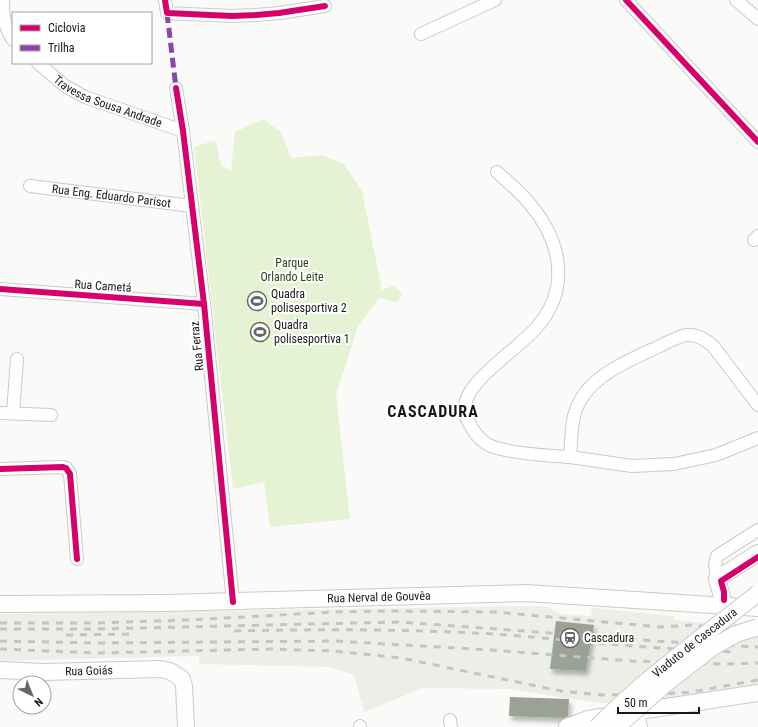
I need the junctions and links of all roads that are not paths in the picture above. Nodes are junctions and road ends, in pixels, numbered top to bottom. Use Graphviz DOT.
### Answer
graph roads {
  1 [pos="2,0"];
  2 [pos="165,0"];
  3 [pos="495,0"];
  4 [pos="626,0"];
  5 [pos="736,0"];
  6 [pos="325,6"];
  7 [pos="758,19"];
  8 [pos="421,34"];
  9 [pos="12,38"];
  10 [pos="39,64"];
  11 [pos="176,88"];
  12 [pos="183,131"];
  13 [pos="758,142"];
  14 [pos="497,172"];
  15 [pos="30,186"];
  16 [pos="192,206"];
  17 [pos="0,289"];
  18 [pos="204,304"];
  19 [pos="17,359"];
  20 [pos="758,405"];
  21 [pos="0,413"];
  22 [pos="13,413"];
  23 [pos="51,415"];
  24 [pos="758,438"];
  25 [pos="570,458"];
  26 [pos="0,469"];
  27 [pos="758,530"];
  28 [pos="758,553"];
  29 [pos="77,559"];
  30 [pos="717,579"];
  31 [pos="758,594"];
  32 [pos="234,602"];
  33 [pos="0,604"];
  34 [pos="725,607"];
  35 [pos="758,608"];
  36 [pos="758,627"];
  37 [pos="0,670"];
  38 [pos="758,694"];
  39 [pos="630,712"];
  40 [pos="186,727"];
  41 [pos="567,727"];
  42 [pos="597,727"];
  43 [pos="617,727"];
  44 [pos="639,727"];
  1 -- 9 [label="street"];
  2 -- 6 [label="street"];
  3 -- 8 [label="street"];
  4 -- 13 [label="street"];
  5 -- 7 [label="street"];
  10 -- 12 [label="street, Travessa Sousa Andrade"];
  11 -- 12 [label="street, Rua Ferraz"];
  12 -- 16 [label="street, Rua Ferraz"];
  14 -- 25 [label="street"];
  15 -- 16 [label="street, Rua Eng. Eduardo Parisot"];
  16 -- 18 [label="street, Rua Ferraz"];
  17 -- 18 [label="street, Rua Cametá"];
  18 -- 32 [label="street, Rua Ferraz"];
  19 -- 22 [label="street"];
  20 -- 25 [label="street"];
  21 -- 22 [label="street"];
  22 -- 23 [label="street"];
  24 -- 25 [label="street"];
  26 -- 29 [label="street"];
  27 -- 30 [label="street"];
  28 -- 30 [label="main road"];
  30 -- 34 [label="main road"];
  31 -- 42 [label="main road, Viaduto de Cascadura, bridge"];
  32 -- 33 [label="main road, Rua Nerval de Gouvêa"];
  32 -- 34 [label="main road, Rua Nerval de Gouvêa"];
  34 -- 35 [label="main road, Rua Nerval de Gouvêa"];
  36 -- 43 [label="main road, Viaduto de Cascadura, bridge"];
  37 -- 40 [label="main road, Rua Goiás"];
  38 -- 39 [label="main road"];
  39 -- 41 [label="main road"];
  39 -- 44 [label="main road"];
}
